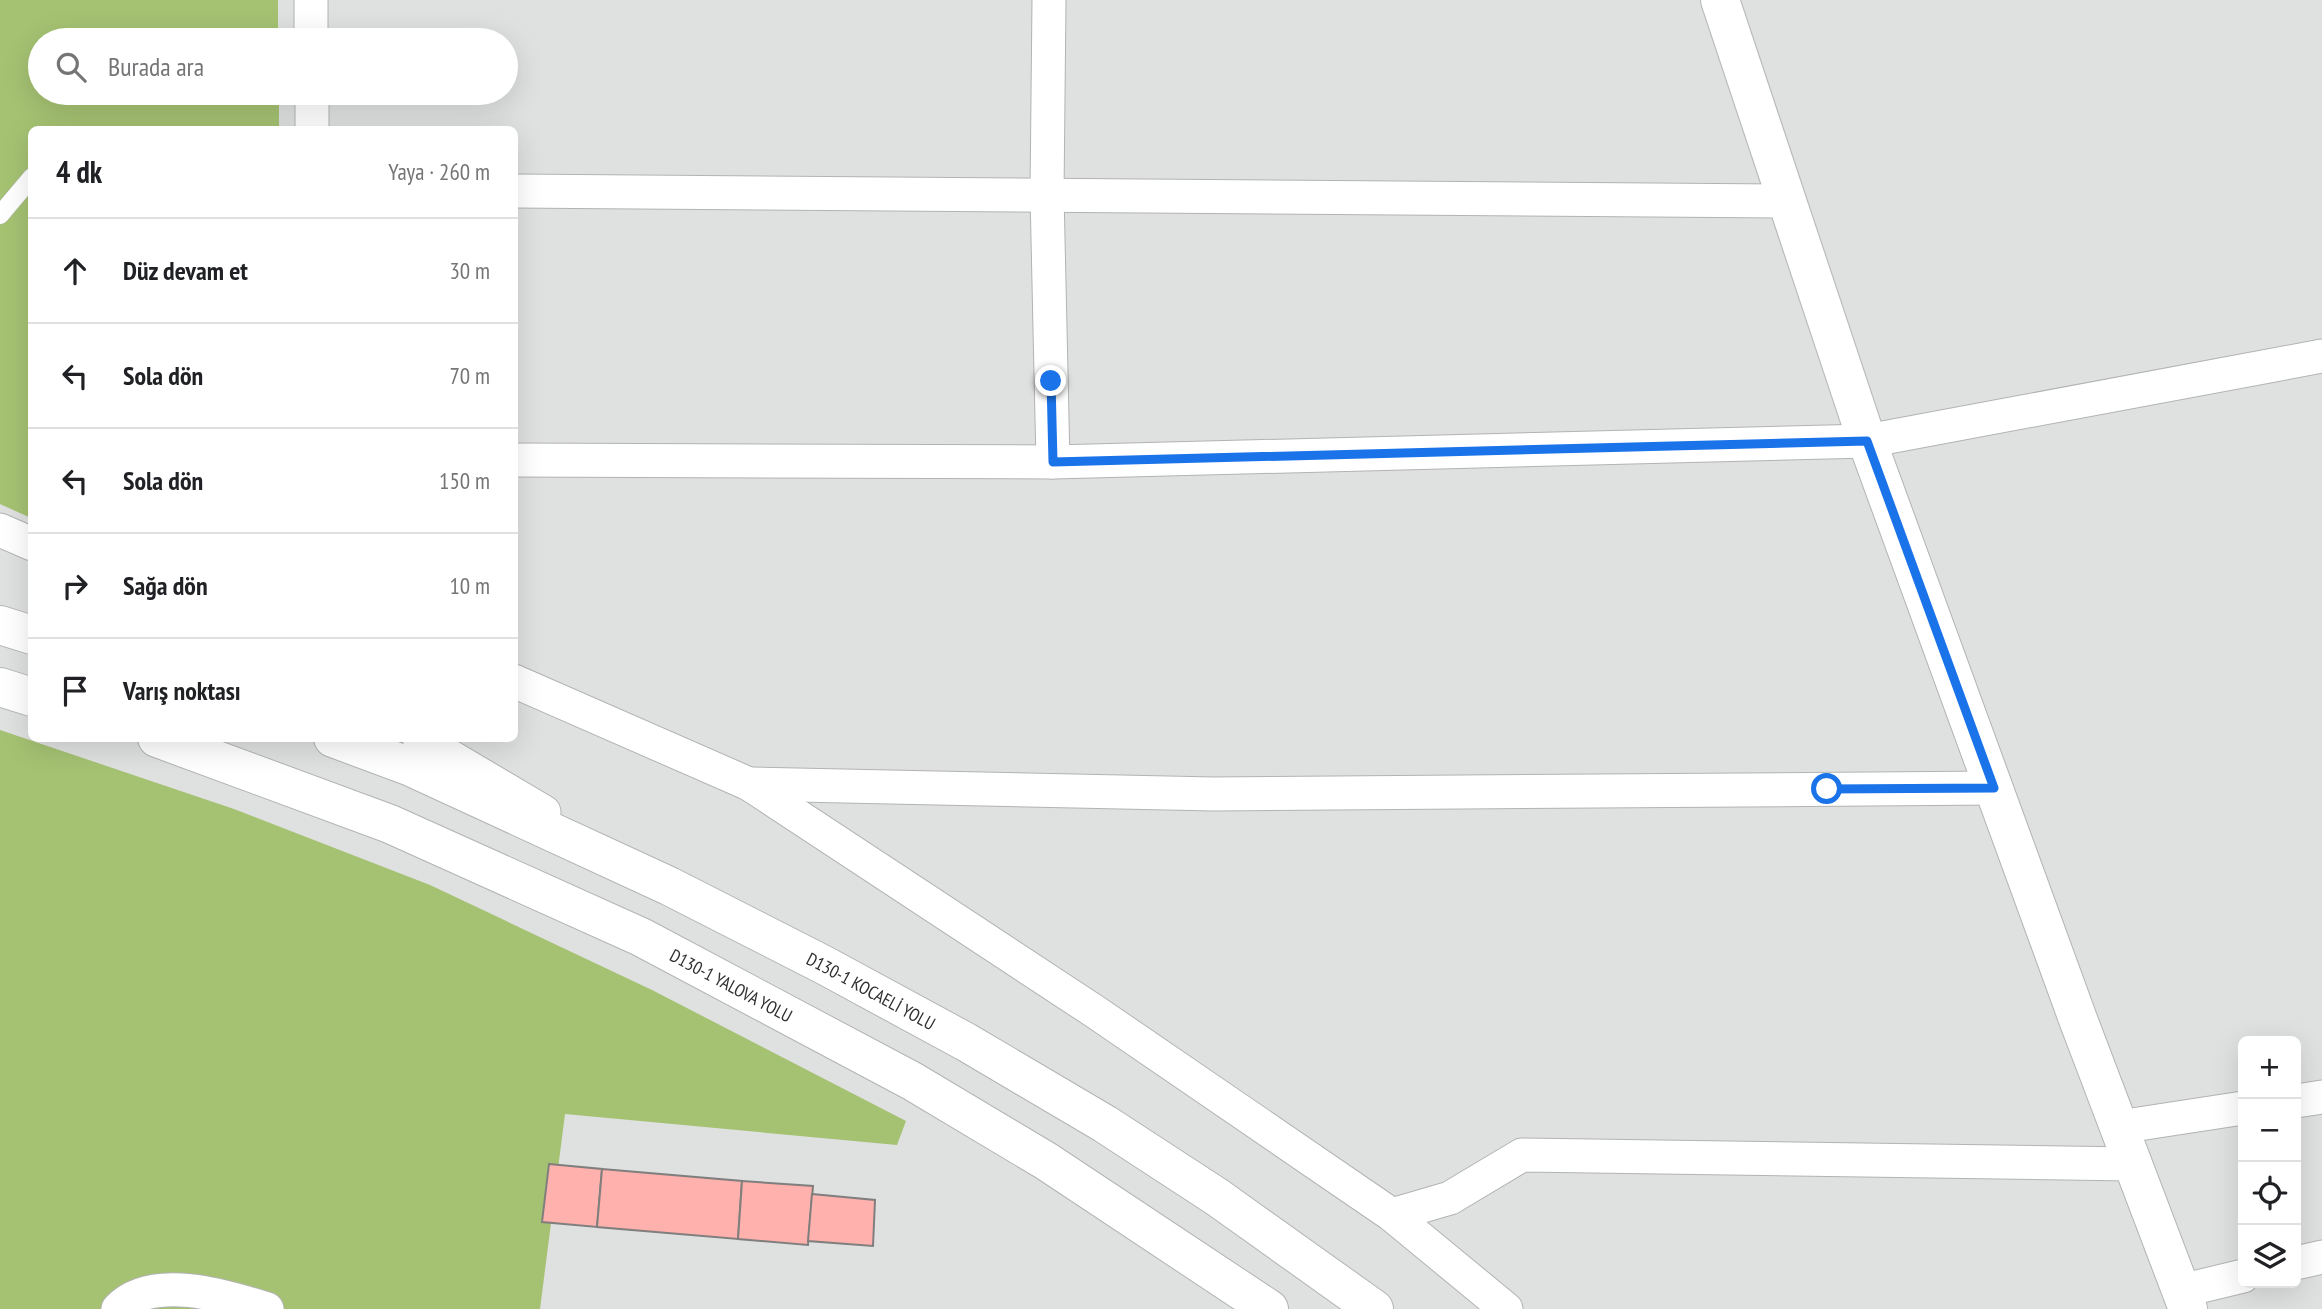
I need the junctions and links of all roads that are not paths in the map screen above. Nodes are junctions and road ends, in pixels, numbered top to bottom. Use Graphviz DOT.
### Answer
graph roads {
  1 [pos="311,0"];
  2 [pos="1049,0"];
  3 [pos="1720,0"];
  4 [pos="312,28"];
  5 [pos="312,105"];
  6 [pos="312,126"];
  7 [pos="28,182"];
  8 [pos="518,191"];
  9 [pos="1046,194"];
  10 [pos="1788,201"];
  11 [pos="0,215"];
  12 [pos="2322,356"];
  13 [pos="1867,441"];
  14 [pos="518,460"];
  15 [pos="1053,462"];
  16 [pos="0,530"];
  17 [pos="28,542"];
  18 [pos="0,625"];
  19 [pos="28,634"];
  20 [pos="518,683"];
  21 [pos="0,687"];
  22 [pos="28,696"];
  23 [pos="168,742"];
  24 [pos="344,742"];
  25 [pos="426,742"];
  26 [pos="749,784"];
  27 [pos="1994,788"];
  28 [pos="669,886"];
  29 [pos="2322,1097"];
  30 [pos="2301,1100"];
  31 [pos="2238,1109"];
  32 [pos="2119,1127"];
  33 [pos="2132,1164"];
  34 [pos="1392,1215"];
  35 [pos="2322,1257"];
  36 [pos="2301,1262"];
  37 [pos="2238,1278"];
  38 [pos="2184,1300"];
  39 [pos="118,1309"];
  40 [pos="267,1309"];
  41 [pos="1269,1309"];
  42 [pos="1374,1309"];
  43 [pos="1506,1309"];
  1 -- 4 [label="street"];
  2 -- 9 [label="street"];
  3 -- 10 [label="main road"];
  5 -- 6 [label="street"];
  7 -- 11 [label="lane"];
  8 -- 9 [label="street"];
  9 -- 10 [label="street"];
  9 -- 15 [label="street"];
  10 -- 13 [label="main road"];
  12 -- 13 [label="street"];
  13 -- 15 [label="street"];
  13 -- 27 [label="main road"];
  14 -- 15 [label="street"];
  16 -- 17 [label="street"];
  18 -- 19 [label="main road"];
  20 -- 26 [label="street"];
  21 -- 22 [label="main road"];
  23 -- 41 [label="main road, D130-1 YALOVA YOLU"];
  24 -- 28 [label="main road, D130-1 KOCAELİ YOLU"];
  25 -- 28 [label="street"];
  26 -- 27 [label="street"];
  26 -- 34 [label="street"];
  27 -- 32 [label="main road"];
  28 -- 42 [label="main road, D130-1 KOCAELİ YOLU"];
  29 -- 30 [label="street"];
  31 -- 32 [label="street"];
  32 -- 33 [label="main road"];
  33 -- 34 [label="street"];
  33 -- 38 [label="main road"];
  34 -- 43 [label="street"];
  35 -- 36 [label="street"];
  37 -- 38 [label="street"];
  39 -- 40 [label="street"];
}
